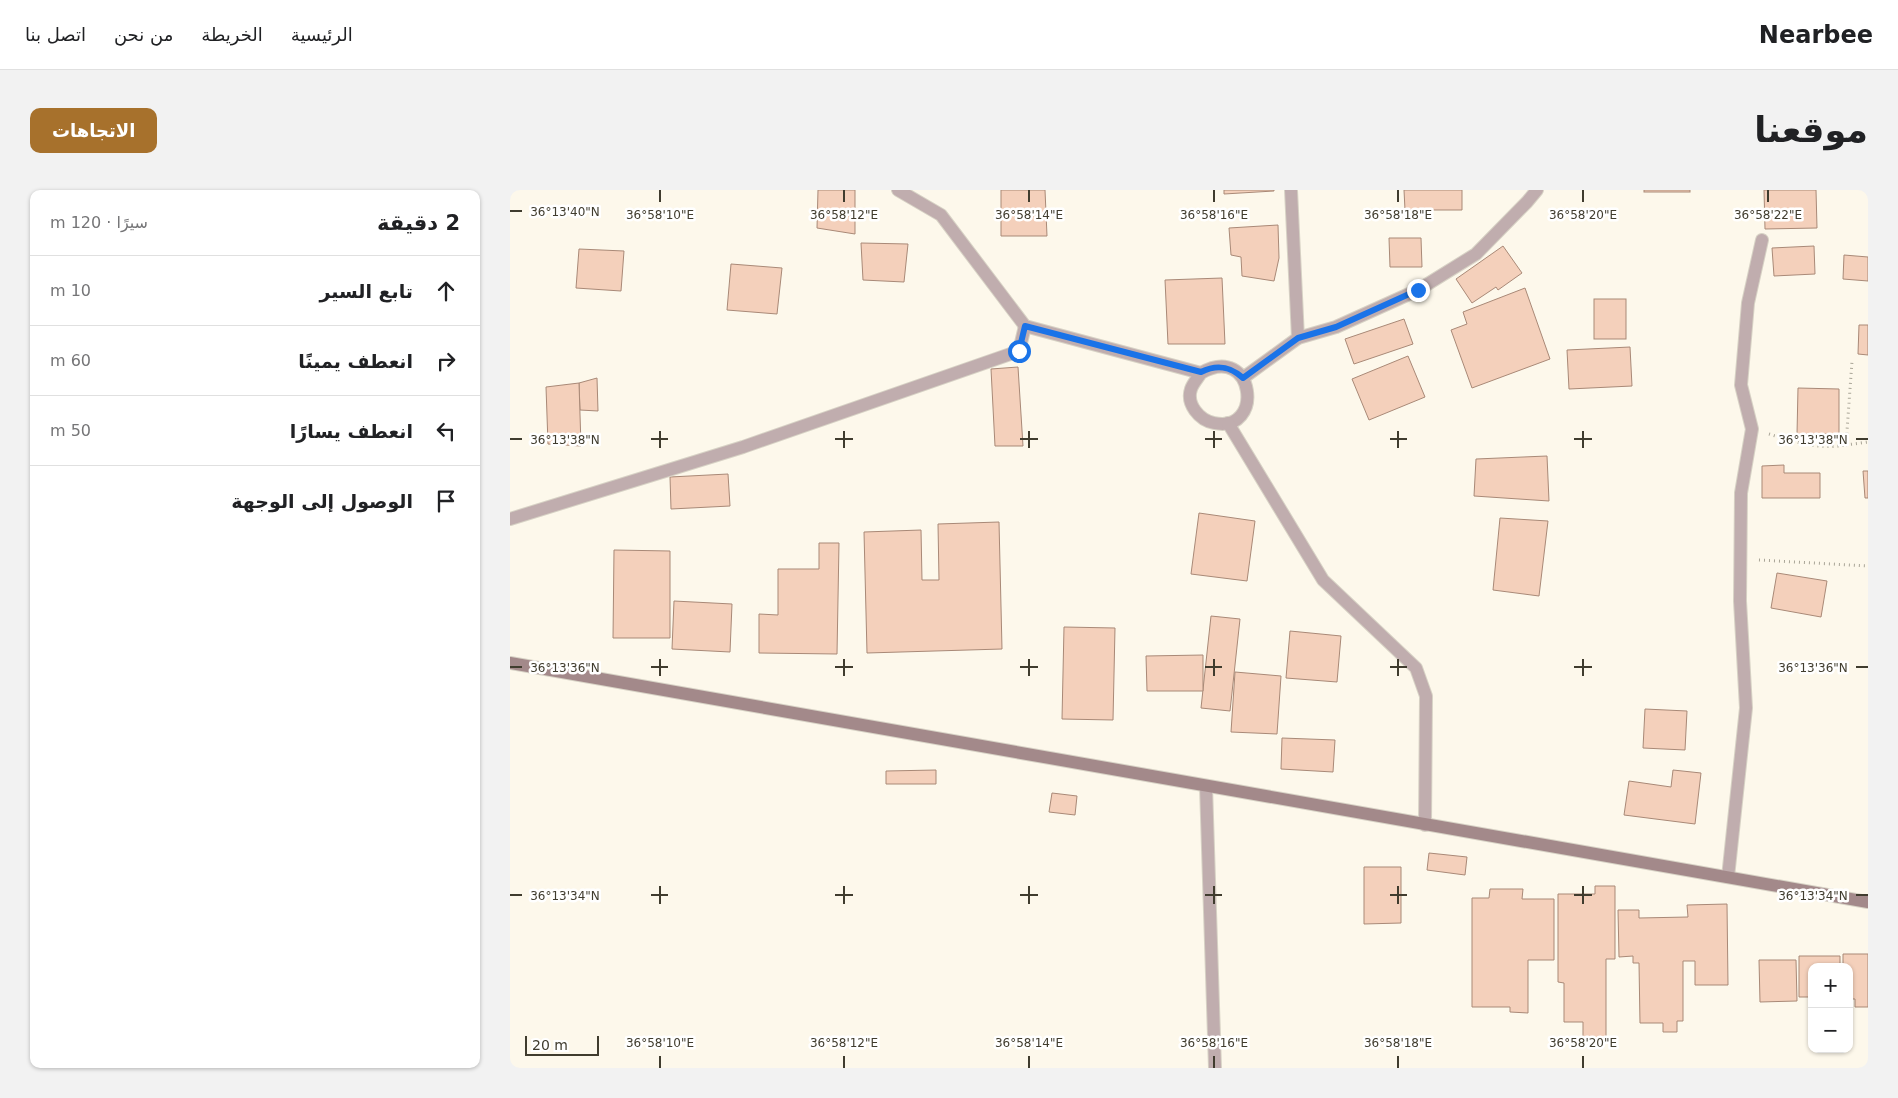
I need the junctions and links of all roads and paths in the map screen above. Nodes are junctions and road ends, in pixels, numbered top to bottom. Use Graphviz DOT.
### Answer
graph roads {
  1 [pos="898,190"];
  2 [pos="1290,190"];
  3 [pos="1537,190"];
  4 [pos="1762,240"];
  5 [pos="1025,326"];
  6 [pos="1298,338"];
  7 [pos="1852,361"];
  8 [pos="1201,372"];
  9 [pos="1243,378"];
  10 [pos="1228,423"];
  11 [pos="1752,429"];
  12 [pos="1868,442"];
  13 [pos="1846,445"];
  14 [pos="510,519"];
  15 [pos="1740,559"];
  16 [pos="1868,566"];
  17 [pos="510,663"];
  18 [pos="1206,786"];
  19 [pos="1425,825"];
  20 [pos="1728,877"];
  21 [pos="1868,902"];
  22 [pos="1215,1068"];
  1 -- 5 [label="street"];
  2 -- 6 [label="street"];
  3 -- 6 [label="street"];
  4 -- 11 [label="street"];
  5 -- 8 [label="street"];
  5 -- 14 [label="street"];
  6 -- 9 [label="street"];
  7 -- 13 [label="path"];
  8 -- 9 [label="street"];
  8 -- 10 [label="street"];
  9 -- 10 [label="street"];
  10 -- 19 [label="street"];
  11 -- 13 [label="path"];
  11 -- 15 [label="street"];
  12 -- 13 [label="path"];
  15 -- 16 [label="path"];
  15 -- 20 [label="street"];
  17 -- 18 [label="main road"];
  18 -- 19 [label="main road"];
  18 -- 22 [label="street"];
  19 -- 20 [label="main road"];
  20 -- 21 [label="main road"];
}
